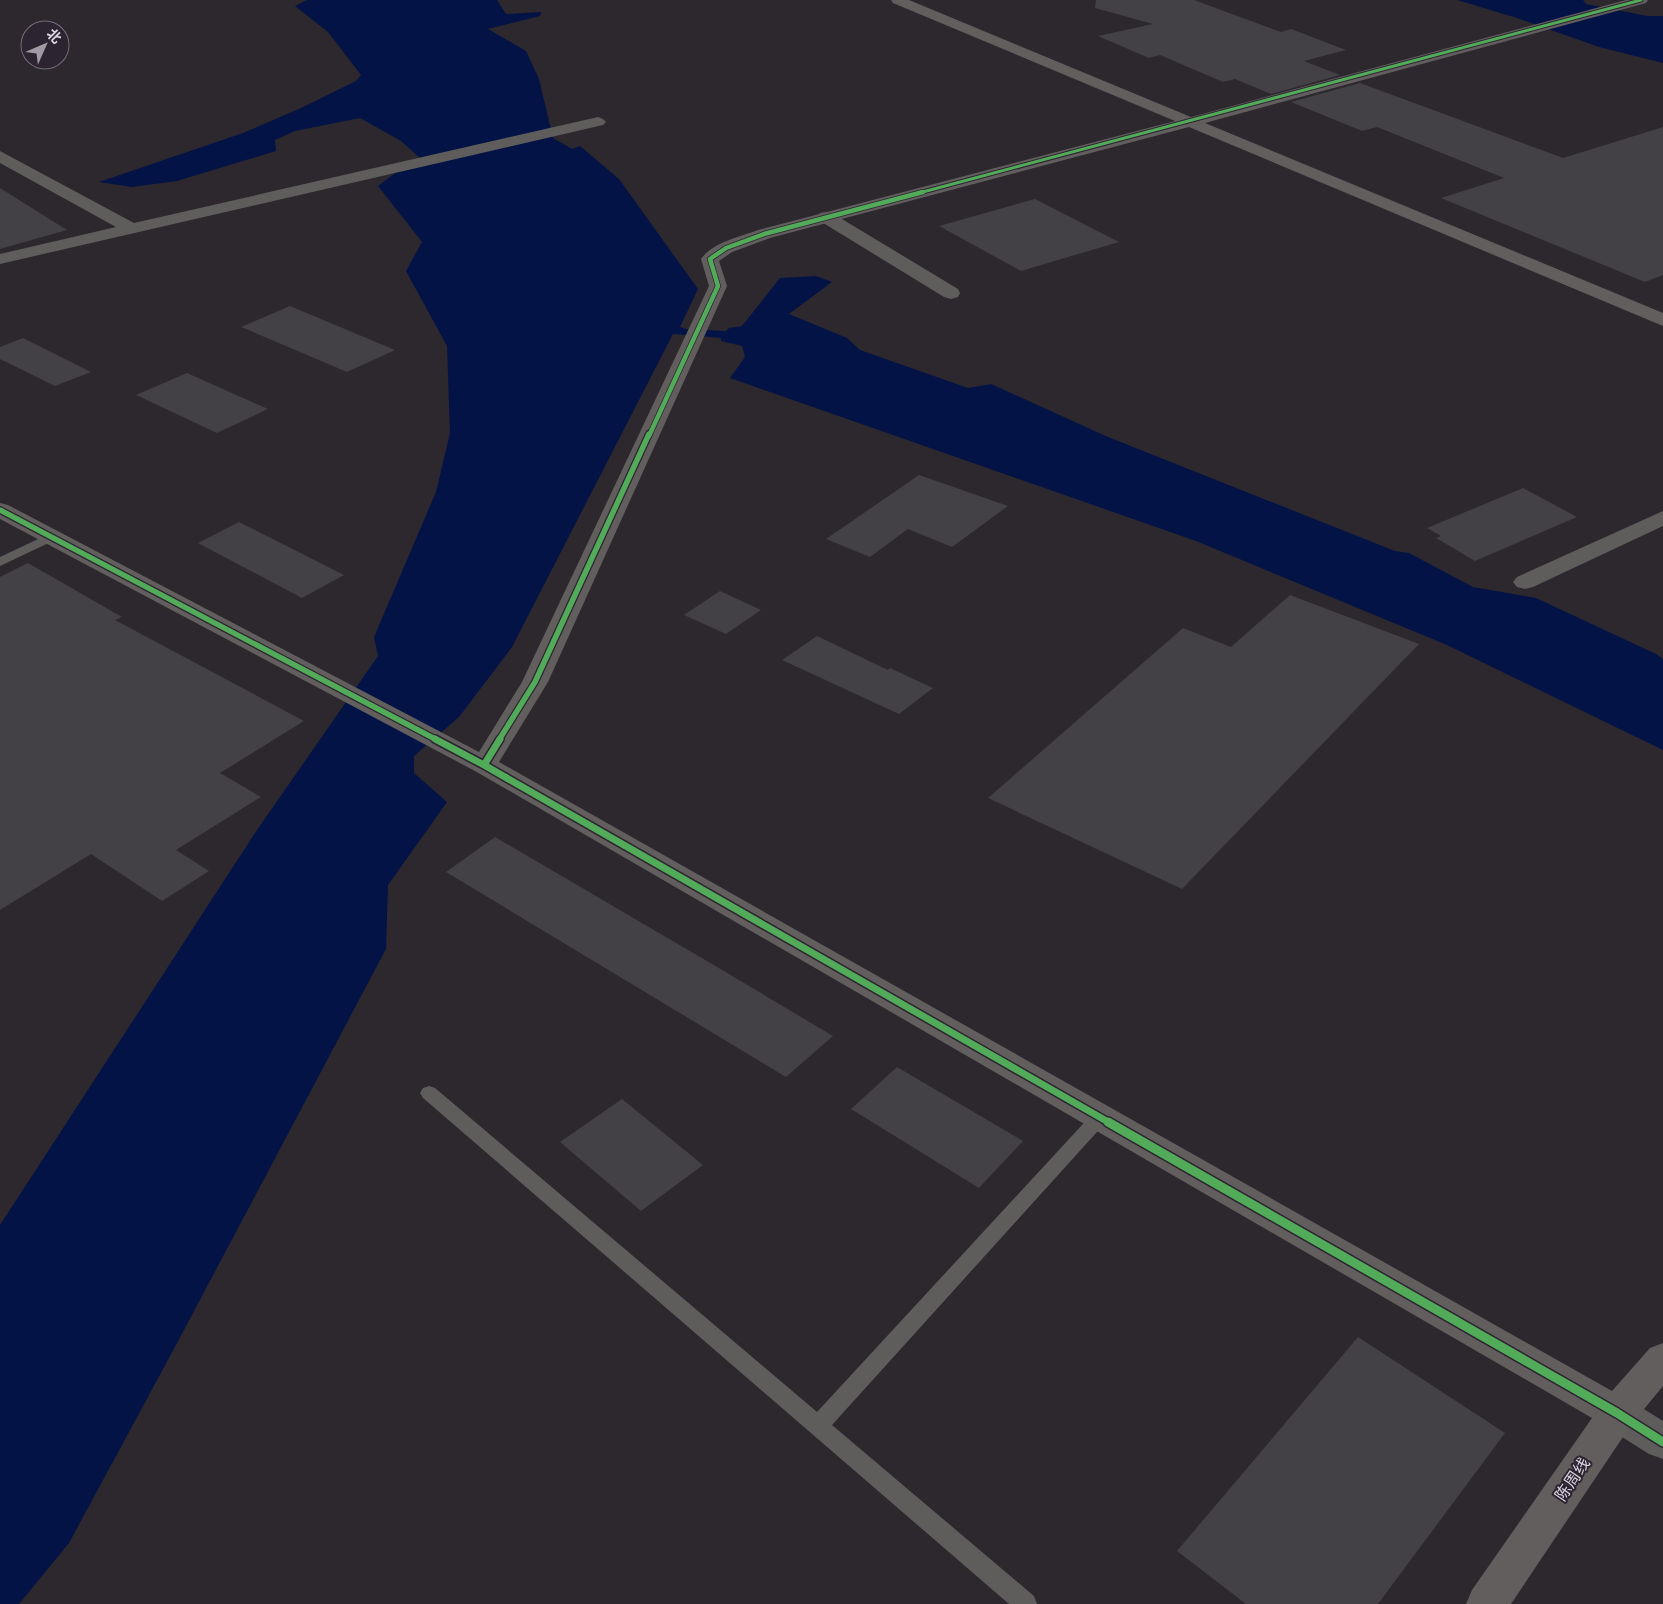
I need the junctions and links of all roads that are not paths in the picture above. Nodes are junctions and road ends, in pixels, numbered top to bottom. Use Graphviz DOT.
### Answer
graph roads {
  1 [pos="898,0"];
  2 [pos="1641,0"];
  3 [pos="598,122"];
  4 [pos="1190,122"];
  5 [pos="0,156"];
  6 [pos="826,217"];
  7 [pos="132,229"];
  8 [pos="0,259"];
  9 [pos="951,293"];
  10 [pos="1663,320"];
  11 [pos="0,510"];
  12 [pos="1663,518"];
  13 [pos="52,537"];
  14 [pos="0,562"];
  15 [pos="1525,582"];
  16 [pos="484,765"];
  17 [pos="429,1093"];
  18 [pos="1100,1117"];
  19 [pos="1663,1359"];
  20 [pos="1616,1413"];
  21 [pos="818,1426"];
  22 [pos="1663,1442"];
  23 [pos="1026,1604"];
  24 [pos="1487,1604"];
  1 -- 4 [label="street"];
  2 -- 4 [label="street"];
  3 -- 7 [label="street"];
  4 -- 6 [label="street"];
  4 -- 10 [label="street"];
  5 -- 7 [label="street"];
  6 -- 9 [label="street"];
  6 -- 16 [label="street"];
  7 -- 8 [label="street"];
  11 -- 13 [label="street"];
  12 -- 15 [label="street"];
  13 -- 14 [label="lane"];
  13 -- 16 [label="street"];
  16 -- 18 [label="street"];
  17 -- 21 [label="lane"];
  18 -- 20 [label="street"];
  18 -- 21 [label="lane"];
  19 -- 20 [label="street, 陈周线"];
  20 -- 22 [label="street"];
  20 -- 24 [label="street, 陈周线"];
  21 -- 23 [label="lane"];
}
